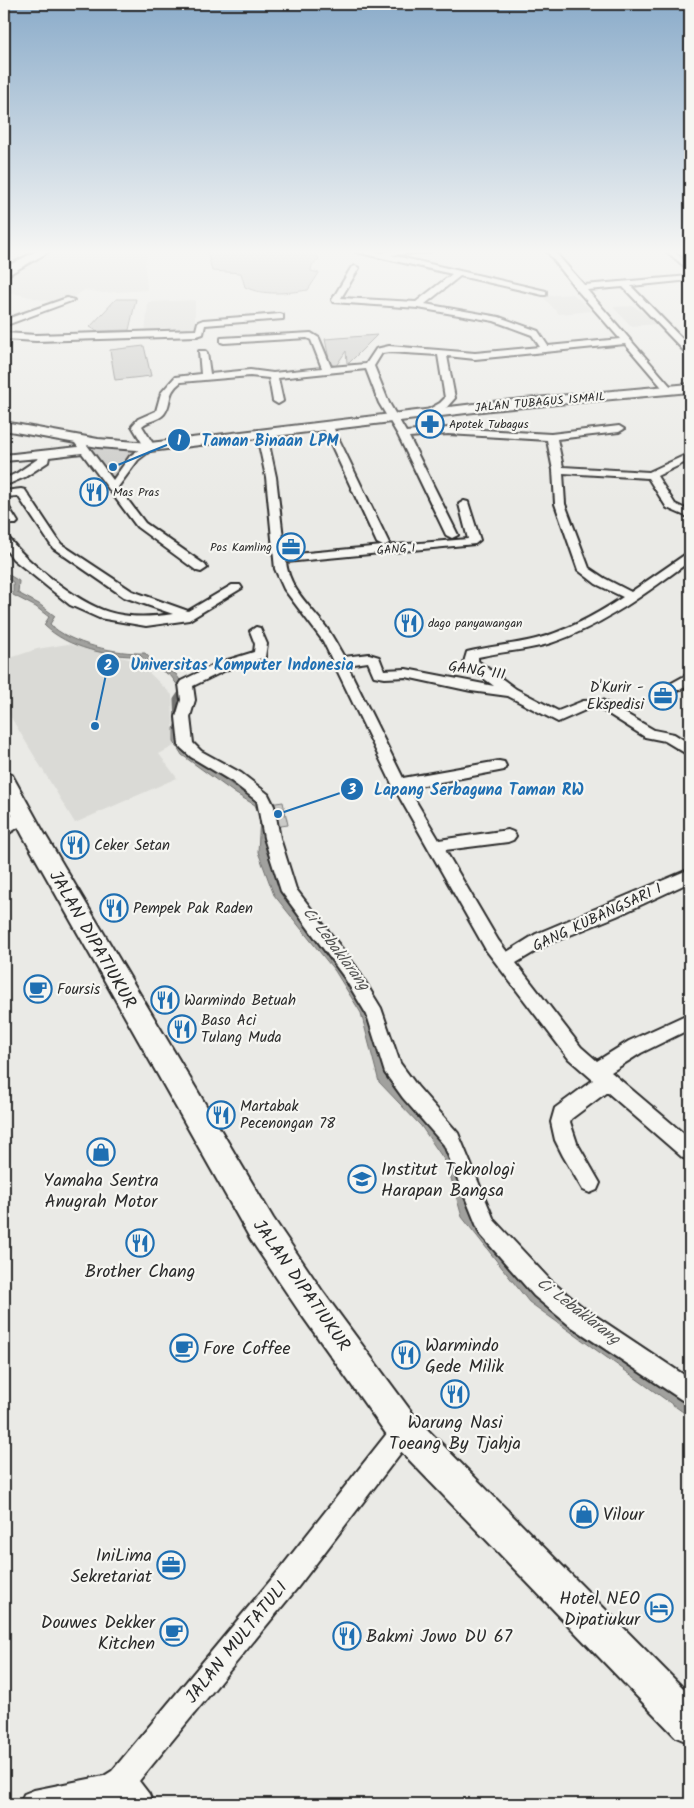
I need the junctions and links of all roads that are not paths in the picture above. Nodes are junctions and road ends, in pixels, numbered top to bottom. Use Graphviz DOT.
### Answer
graph roads {
  1 [pos="153,334"];
  2 [pos="535,334"];
  3 [pos="620,334"];
  4 [pos="673,334"];
  5 [pos="4,336"];
  6 [pos="224,340"];
  7 [pos="626,341"];
  8 [pos="546,349"];
  9 [pos="443,352"];
  10 [pos="690,352"];
  11 [pos="202,353"];
  12 [pos="370,366"];
  13 [pos="328,371"];
  14 [pos="206,376"];
  15 [pos="272,376"];
  16 [pos="690,388"];
  17 [pos="669,390"];
  18 [pos="278,401"];
  19 [pos="427,414"];
  20 [pos="393,417"];
  21 [pos="4,426"];
  22 [pos="328,427"];
  23 [pos="619,429"];
  24 [pos="262,435"];
  25 [pos="403,435"];
  26 [pos="551,437"];
  27 [pos="80,444"];
  28 [pos="150,447"];
  29 [pos="4,448"];
  30 [pos="44,454"];
  31 [pos="690,456"];
  32 [pos="4,458"];
  33 [pos="558,470"];
  34 [pos="651,475"];
  35 [pos="4,483"];
  36 [pos="114,487"];
  37 [pos="4,494"];
  38 [pos="464,504"];
  39 [pos="4,508"];
  40 [pos="690,515"];
  41 [pos="12,522"];
  42 [pos="452,535"];
  43 [pos="4,539"];
  44 [pos="383,543"];
  45 [pos="690,556"];
  46 [pos="280,559"];
  47 [pos="201,568"];
  48 [pos="236,588"];
  49 [pos="632,597"];
  50 [pos="189,616"];
  51 [pos="256,631"];
  52 [pos="340,662"];
  53 [pos="690,677"];
  54 [pos="675,687"];
  55 [pos="511,692"];
  56 [pos="690,751"];
  57 [pos="499,766"];
  58 [pos="4,780"];
  59 [pos="399,784"];
  60 [pos="13,822"];
  61 [pos="508,836"];
  62 [pos="435,846"];
  63 [pos="690,875"];
  64 [pos="504,962"];
  65 [pos="690,1021"];
  66 [pos="601,1076"];
  67 [pos="690,1151"];
  68 [pos="590,1183"];
  69 [pos="690,1392"];
  70 [pos="404,1430"];
  71 [pos="690,1723"];
  72 [pos="113,1791"];
  73 [pos="34,1804"];
  74 [pos="139,1804"];
  1 -- 5 [label="street"];
  2 -- 8 [label="street"];
  3 -- 7 [label="street"];
  4 -- 10 [label="street"];
  6 -- 13 [label="street"];
  7 -- 8 [label="street"];
  7 -- 17 [label="street"];
  8 -- 9 [label="street"];
  9 -- 12 [label="street"];
  9 -- 19 [label="street"];
  11 -- 14 [label="street"];
  12 -- 13 [label="street"];
  12 -- 20 [label="street"];
  13 -- 15 [label="street"];
  14 -- 15 [label="street"];
  14 -- 28 [label="street"];
  15 -- 18 [label="street"];
  16 -- 17 [label="main road, JALAN TUBAGUS ISMAIL"];
  17 -- 19 [label="main road, JALAN TUBAGUS ISMAIL"];
  19 -- 20 [label="main road, JALAN TUBAGUS ISMAIL"];
  20 -- 22 [label="main road, JALAN TUBAGUS ISMAIL"];
  20 -- 25 [label="street"];
  21 -- 27 [label="main road, JALAN TUBAGUS ISMAIL"];
  22 -- 24 [label="main road, JALAN TUBAGUS ISMAIL"];
  22 -- 44 [label="street"];
  23 -- 26 [label="street"];
  24 -- 28 [label="main road, JALAN TUBAGUS ISMAIL"];
  24 -- 46 [label="street"];
  25 -- 26 [label="street"];
  25 -- 42 [label="street"];
  26 -- 33 [label="street"];
  27 -- 28 [label="main road, JALAN TUBAGUS ISMAIL"];
  27 -- 30 [label="street"];
  27 -- 36 [label="street"];
  28 -- 36 [label="street"];
  29 -- 30 [label="street"];
  30 -- 32 [label="street"];
  30 -- 35 [label="street"];
  31 -- 34 [label="street"];
  33 -- 34 [label="street"];
  33 -- 49 [label="street"];
  34 -- 40 [label="street"];
  36 -- 47 [label="street"];
  37 -- 50 [label="street"];
  38 -- 46 [label="street, GANG I"];
  39 -- 41 [label="street"];
  43 -- 50 [label="street"];
  45 -- 49 [label="street"];
  46 -- 52 [label="street"];
  48 -- 50 [label="street"];
  49 -- 55 [label="street, GANG III"];
  51 -- 69 [label="street"];
  52 -- 55 [label="street, GANG III"];
  52 -- 59 [label="street"];
  53 -- 54 [label="street"];
  55 -- 56 [label="street"];
  57 -- 59 [label="street"];
  58 -- 60 [label="main road, JALAN DIPATIUKUR"];
  59 -- 62 [label="street"];
  60 -- 70 [label="main road, JALAN DIPATIUKUR"];
  61 -- 62 [label="street"];
  62 -- 64 [label="street"];
  63 -- 64 [label="street, GANG KUBANGSARI I"];
  64 -- 66 [label="street"];
  65 -- 66 [label="street"];
  66 -- 67 [label="street"];
  66 -- 68 [label="street"];
  70 -- 71 [label="main road, JALAN DIPATIUKUR"];
  70 -- 72 [label="street, JALAN MULTATULI"];
  72 -- 73 [label="street"];
  72 -- 74 [label="street"];
}
